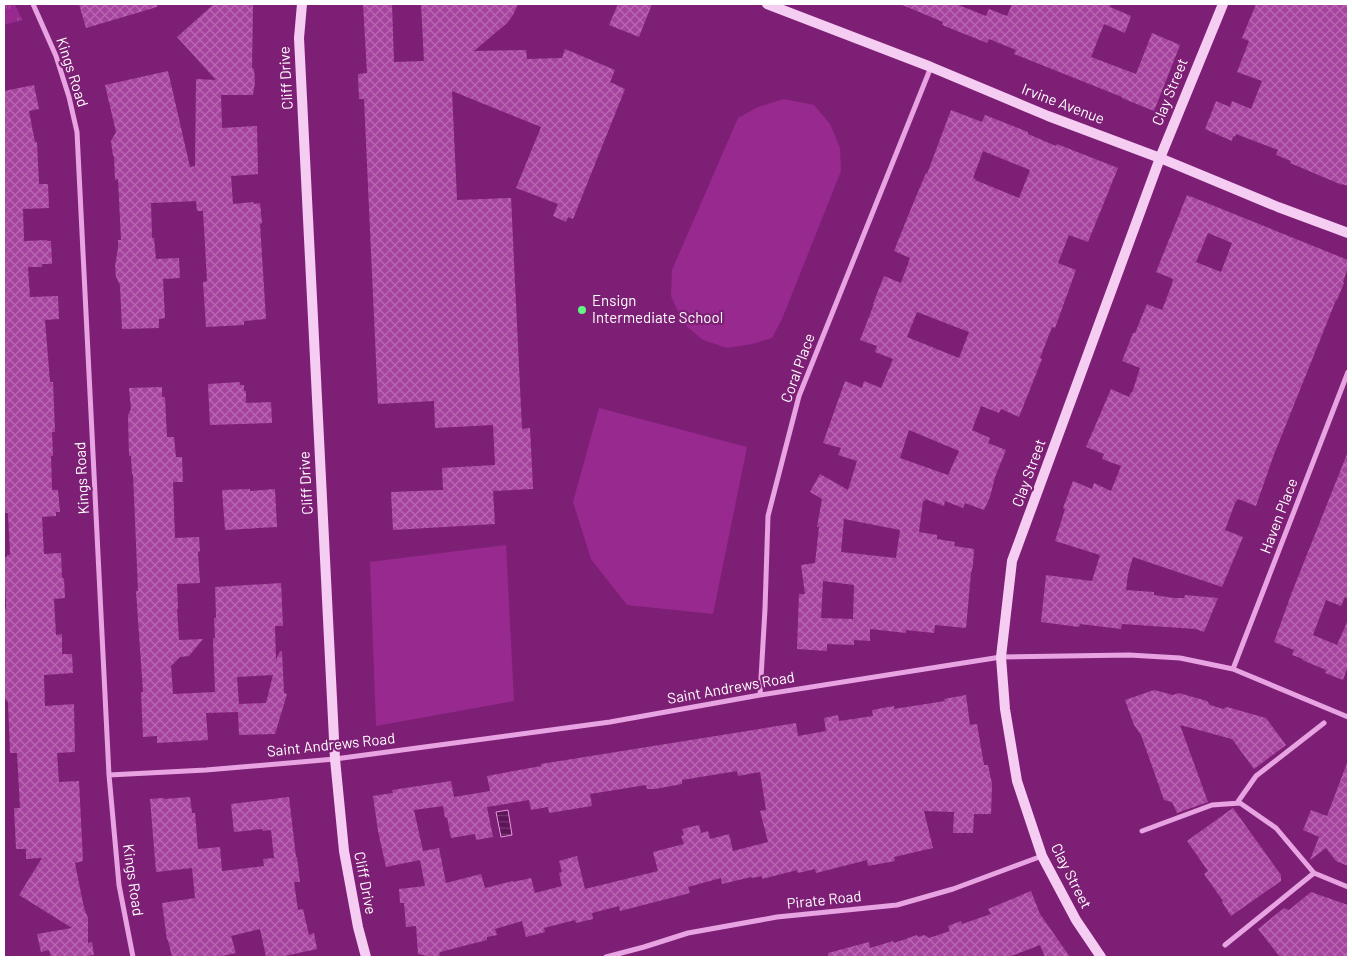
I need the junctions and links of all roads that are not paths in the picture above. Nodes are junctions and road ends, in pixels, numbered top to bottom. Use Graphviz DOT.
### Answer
graph roads {
  1 [pos="33,4"];
  2 [pos="302,4"];
  3 [pos="767,4"];
  4 [pos="1223,4"];
  5 [pos="931,67"];
  6 [pos="1160,158"];
  7 [pos="1348,233"];
  8 [pos="1348,372"];
  9 [pos="1001,657"];
  10 [pos="1233,669"];
  11 [pos="760,696"];
  12 [pos="1348,717"];
  13 [pos="1324,723"];
  14 [pos="335,760"];
  15 [pos="109,775"];
  16 [pos="1237,803"];
  17 [pos="1142,831"];
  18 [pos="1042,856"];
  19 [pos="1314,873"];
  20 [pos="1348,887"];
  21 [pos="1225,945"];
  22 [pos="133,957"];
  23 [pos="366,957"];
  24 [pos="606,957"];
  25 [pos="1101,957"];
  1 -- 15 [label="street, Kings Road"];
  2 -- 14 [label="street, Cliff Drive"];
  3 -- 5 [label="street, Irvine Avenue"];
  4 -- 6 [label="street, Clay Street"];
  5 -- 6 [label="street, Irvine Avenue"];
  5 -- 11 [label="street, Coral Place"];
  6 -- 7 [label="street, Irvine Avenue"];
  6 -- 9 [label="street, Clay Street"];
  8 -- 10 [label="street, Haven Place"];
  9 -- 10 [label="street, Saint Andrews Road"];
  9 -- 11 [label="street, Saint Andrews Road"];
  9 -- 18 [label="street, Clay Street"];
  10 -- 12 [label="street, Saint Andrews Road"];
  11 -- 14 [label="street, Saint Andrews Road"];
  13 -- 16 [label="street"];
  14 -- 15 [label="street, Saint Andrews Road"];
  14 -- 23 [label="street, Cliff Drive"];
  15 -- 22 [label="street, Kings Road"];
  16 -- 17 [label="street"];
  16 -- 19 [label="street"];
  18 -- 24 [label="street, Pirate Road"];
  18 -- 25 [label="street, Clay Street"];
  19 -- 20 [label="street"];
  19 -- 21 [label="street"];
}
